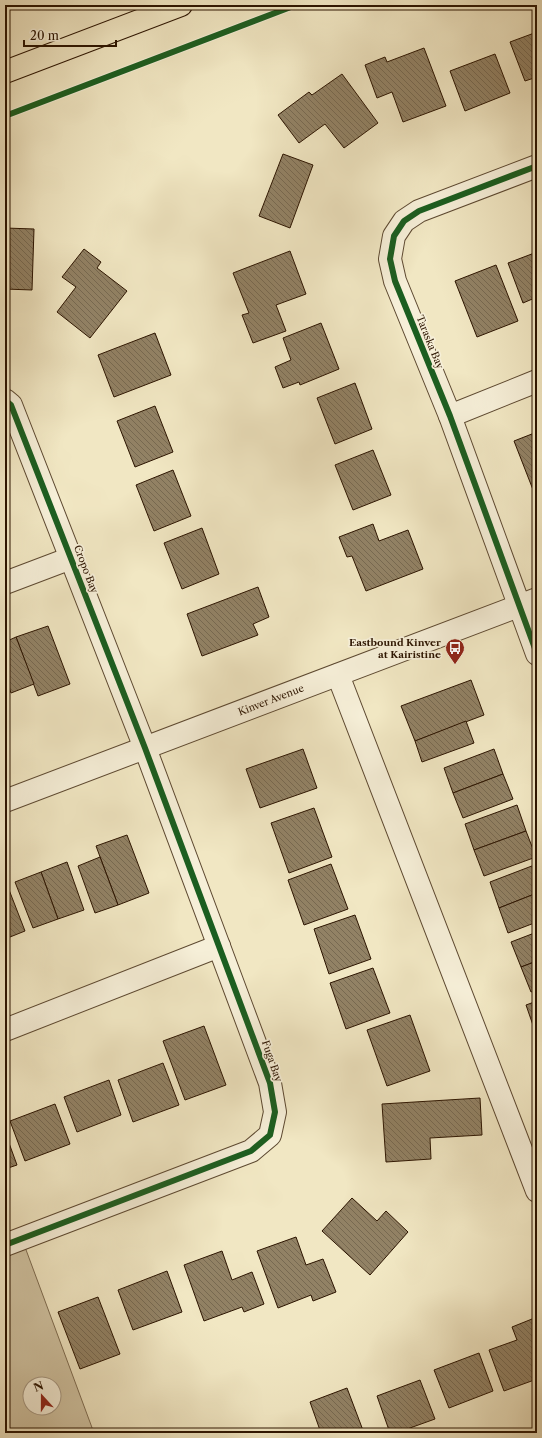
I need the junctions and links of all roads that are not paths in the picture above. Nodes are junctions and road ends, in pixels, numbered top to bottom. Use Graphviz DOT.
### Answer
graph roads {
  1 [pos="181,5"];
  2 [pos="5,72"];
  3 [pos="537,166"];
  4 [pos="537,381"];
  5 [pos="5,400"];
  6 [pos="450,416"];
  7 [pos="71,558"];
  8 [pos="5,583"];
  9 [pos="528,603"];
  10 [pos="537,654"];
  11 [pos="338,675"];
  12 [pos="145,748"];
  13 [pos="5,801"];
  14 [pos="219,946"];
  15 [pos="5,1030"];
  16 [pos="537,1191"];
  17 [pos="5,1245"];
  1 -- 2 [label="main road"];
  3 -- 6 [label="street, Taraska Bay"];
  4 -- 6 [label="street"];
  5 -- 7 [label="street, Cropo Bay"];
  6 -- 9 [label="street, Taraska Bay"];
  7 -- 8 [label="street"];
  7 -- 12 [label="street, Cropo Bay"];
  9 -- 10 [label="street, Taraska Bay"];
  9 -- 11 [label="street, Kinver Avenue"];
  11 -- 12 [label="street, Kinver Avenue"];
  11 -- 16 [label="street"];
  12 -- 13 [label="street, Kinver Avenue"];
  12 -- 14 [label="street, Fuga Bay"];
  14 -- 15 [label="street"];
  14 -- 17 [label="street, Fuga Bay"];
}
